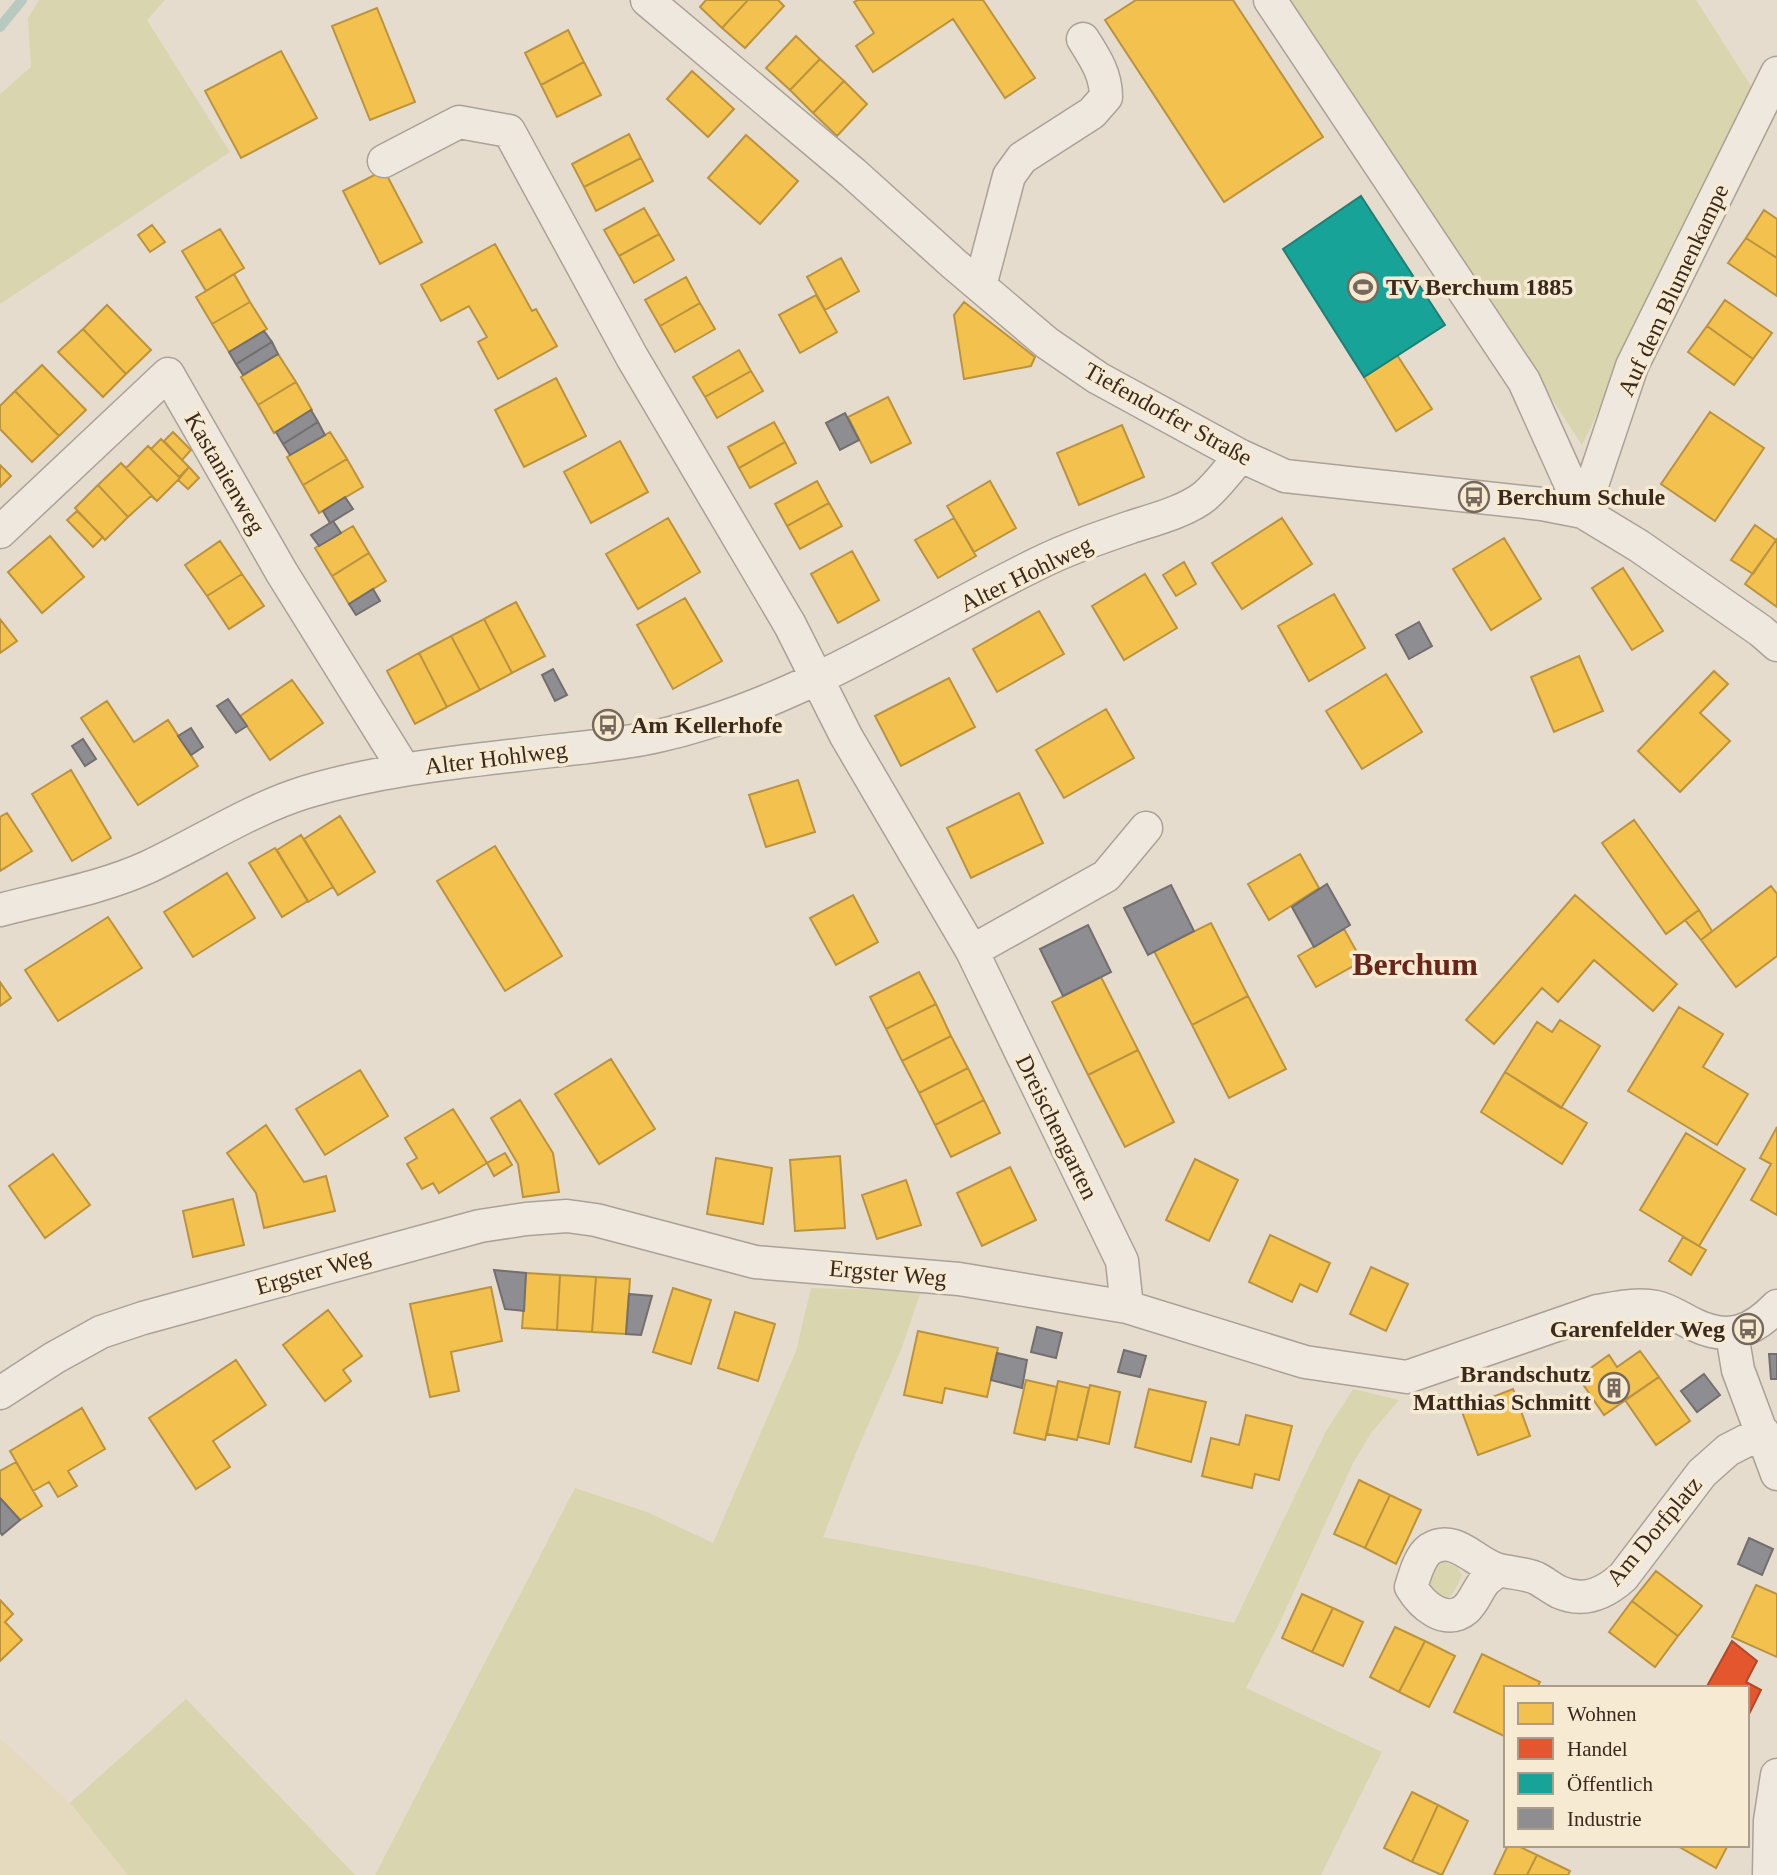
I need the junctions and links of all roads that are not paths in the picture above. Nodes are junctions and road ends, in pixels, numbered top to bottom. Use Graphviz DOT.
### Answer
graph roads {
  1 [pos="647,0"];
  2 [pos="1270,0"];
  3 [pos="1083,39"];
  4 [pos="1777,73"];
  5 [pos="384,161"];
  6 [pos="980,286"];
  7 [pos="1241,456"];
  8 [pos="1583,512"];
  9 [pos="0,532"];
  10 [pos="1777,645"];
  11 [pos="817,677"];
  12 [pos="404,769"];
  13 [pos="1146,828"];
  14 [pos="0,910"];
  15 [pos="972,951"];
  16 [pos="1777,1306"];
  17 [pos="1127,1307"];
  18 [pos="1732,1334"];
  19 [pos="0,1394"];
  20 [pos="1763,1432"];
  21 [pos="1777,1474"];
  22 [pos="1498,1570"];
  23 [pos="1777,1775"];
  24 [pos="1769,1875"];
  1 -- 6 [label="street, Tiefendorfer Straße"];
  2 -- 8 [label="street"];
  3 -- 6 [label="street"];
  4 -- 8 [label="street, Auf dem Blumenkampe"];
  5 -- 11 [label="street"];
  6 -- 7 [label="street, Tiefendorfer Straße"];
  7 -- 8 [label="street, Tiefendorfer Straße"];
  7 -- 11 [label="street, Alter Hohlweg"];
  8 -- 10 [label="street, Tiefendorfer Straße"];
  9 -- 12 [label="street, Kastanienweg"];
  11 -- 12 [label="street, Alter Hohlweg"];
  11 -- 15 [label="street, Dreischengarten"];
  12 -- 14 [label="street, Alter Hohlweg"];
  13 -- 15 [label="street"];
  15 -- 17 [label="street, Dreischengarten"];
  16 -- 18 [label="street"];
  17 -- 18 [label="street, Ergster Weg"];
  17 -- 19 [label="street, Ergster Weg"];
  18 -- 20 [label="street"];
  20 -- 21 [label="street"];
  20 -- 22 [label="street, Am Dorfplatz"];
  23 -- 24 [label="street"];
}
